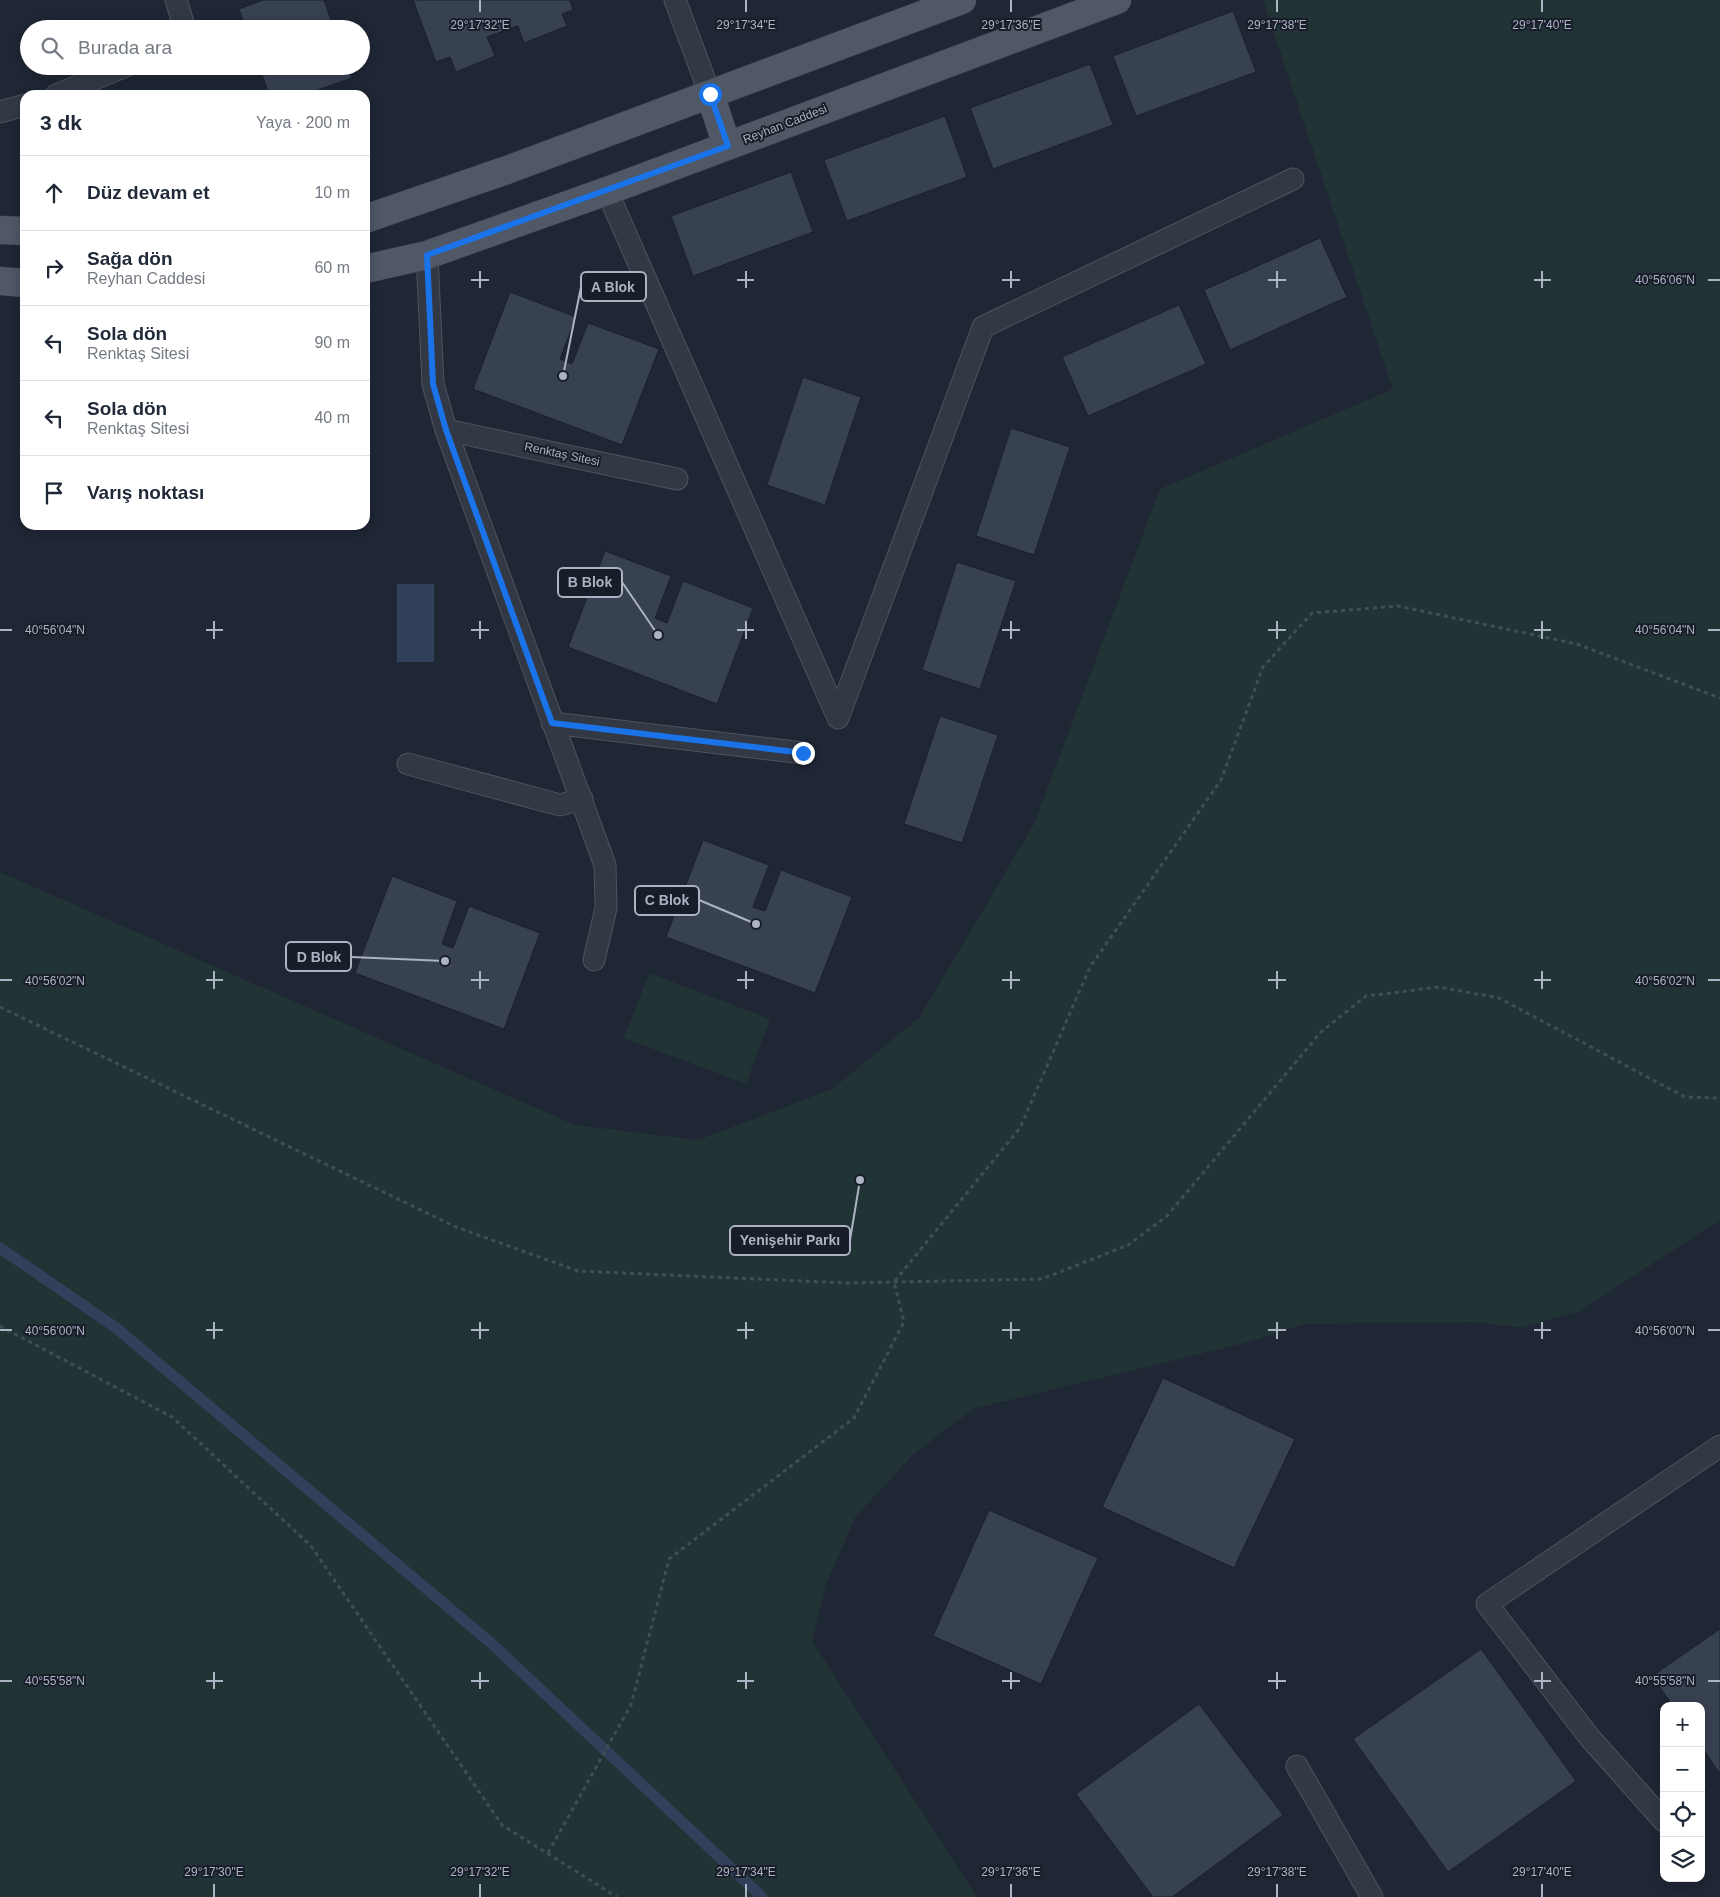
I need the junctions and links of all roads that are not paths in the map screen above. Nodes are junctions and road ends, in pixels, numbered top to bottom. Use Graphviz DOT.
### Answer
graph roads {
  1 [pos="176,0"];
  2 [pos="675,0"];
  3 [pos="962,0"];
  4 [pos="1118,0"];
  5 [pos="1066,9"];
  6 [pos="183,20"];
  7 [pos="104,75"];
  8 [pos="68,90"];
  9 [pos="710,94"];
  10 [pos="20,106"];
  11 [pos="0,112"];
  12 [pos="728,146"];
  13 [pos="1293,179"];
  14 [pos="607,191"];
  15 [pos="370,216"];
  16 [pos="0,230"];
  17 [pos="20,231"];
  18 [pos="427,255"];
  19 [pos="370,269"];
  20 [pos="0,281"];
  21 [pos="20,283"];
  22 [pos="446,430"];
  23 [pos="677,479"];
  24 [pos="552,723"];
  25 [pos="803,753"];
  26 [pos="408,764"];
  27 [pos="582,799"];
  28 [pos="594,960"];
  29 [pos="1720,1446"];
  30 [pos="1297,1766"];
  31 [pos="1660,1817"];
  32 [pos="1372,1897"];
  1 -- 6 [label="lane"];
  2 -- 9 [label="lane"];
  3 -- 9 [label="main road"];
  4 -- 5 [label="main road, Reyhan Caddesi"];
  5 -- 12 [label="main road, Reyhan Caddesi"];
  7 -- 8 [label="lane"];
  9 -- 12 [label="main road"];
  9 -- 15 [label="main road"];
  10 -- 11 [label="lane"];
  12 -- 14 [label="main road, Reyhan Caddesi"];
  13 -- 14 [label="lane"];
  14 -- 18 [label="main road, Reyhan Caddesi"];
  16 -- 17 [label="main road"];
  18 -- 19 [label="main road, Reyhan Caddesi"];
  18 -- 22 [label="lane"];
  20 -- 21 [label="main road"];
  22 -- 23 [label="lane, Renktaş Sitesi"];
  22 -- 24 [label="lane"];
  24 -- 25 [label="lane"];
  24 -- 27 [label="lane"];
  26 -- 27 [label="lane"];
  27 -- 28 [label="lane"];
  29 -- 31 [label="lane"];
  30 -- 32 [label="lane"];
}
